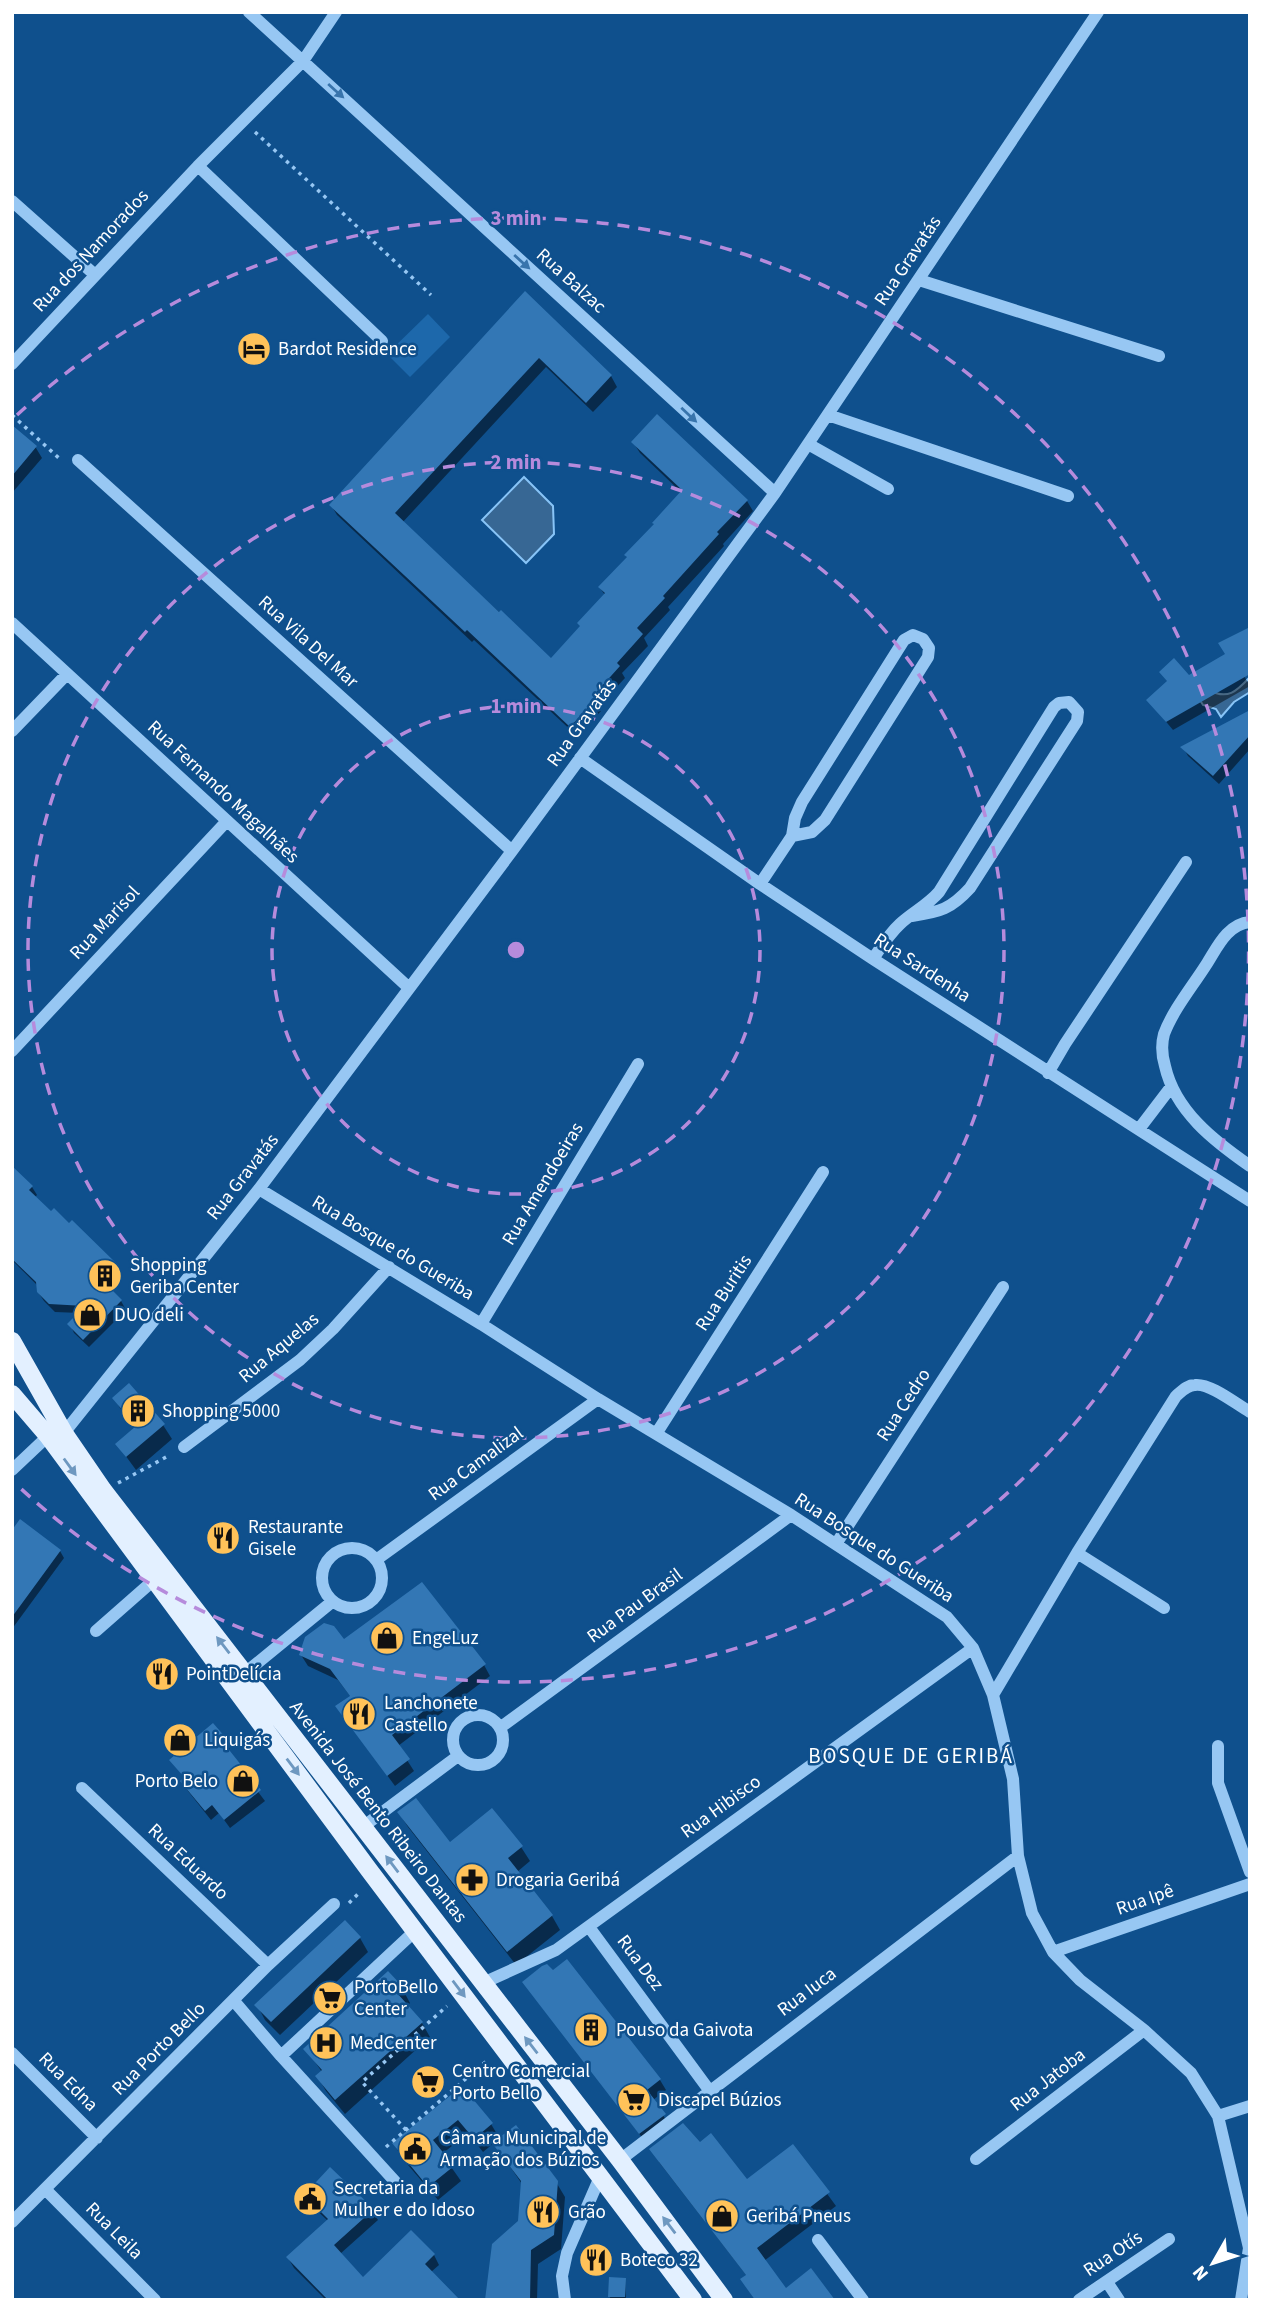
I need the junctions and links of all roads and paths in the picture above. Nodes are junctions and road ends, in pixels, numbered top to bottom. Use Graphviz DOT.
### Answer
graph roads {
  1 [pos="249,12"];
  2 [pos="336,12"];
  3 [pos="1098,12"];
  4 [pos="303,61"];
  5 [pos="243,121"];
  6 [pos="198,166"];
  7 [pos="12,201"];
  8 [pos="94,274"];
  9 [pos="919,279"];
  10 [pos="431,295"];
  11 [pos="382,341"];
  12 [pos="1159,356"];
  13 [pos="12,364"];
  14 [pos="12,415"];
  15 [pos="828,415"];
  16 [pos="808,444"];
  17 [pos="78,460"];
  18 [pos="888,489"];
  19 [pos="775,494"];
  20 [pos="1068,496"];
  21 [pos="12,623"];
  22 [pos="67,674"];
  23 [pos="12,731"];
  24 [pos="580,758"];
  25 [pos="226,822"];
  26 [pos="792,836"];
  27 [pos="512,851"];
  28 [pos="1186,862"];
  29 [pos="760,884"];
  30 [pos="912,916"];
  31 [pos="1250,922"];
  32 [pos="873,959"];
  33 [pos="408,987"];
  34 [pos="12,1051"];
  35 [pos="638,1064"];
  36 [pos="1048,1073"];
  37 [pos="1171,1087"];
  38 [pos="1139,1129"];
  39 [pos="1250,1166"];
  40 [pos="823,1172"];
  41 [pos="259,1189"];
  42 [pos="1250,1201"];
  43 [pos="388,1267"];
  44 [pos="1003,1287"];
  45 [pos="481,1324"];
  46 [pos="13,1343"];
  47 [pos="12,1394"];
  48 [pos="598,1399"];
  49 [pos="1250,1412"];
  50 [pos="656,1434"];
  51 [pos="56,1435"];
  52 [pos="184,1447"];
  53 [pos="12,1470"];
  54 [pos="103,1490"];
  55 [pos="791,1516"];
  56 [pos="836,1544"];
  57 [pos="1077,1553"];
  58 [pos="376,1560"];
  59 [pos="154,1580"];
  60 [pos="333,1601"];
  61 [pos="1164,1608"];
  62 [pos="96,1631"];
  63 [pos="973,1648"];
  64 [pos="245,1673"];
  65 [pos="993,1695"];
  66 [pos="501,1727"];
  67 [pos="1218,1746"];
  68 [pos="458,1756"];
  69 [pos="82,1788"];
  70 [pos="364,1826"];
  71 [pos="1018,1856"];
  72 [pos="1250,1872"];
  73 [pos="1250,1884"];
  74 [pos="334,1904"];
  75 [pos="589,1927"];
  76 [pos="415,1931"];
  77 [pos="1053,1952"];
  78 [pos="268,1965"];
  79 [pos="483,1983"];
  80 [pos="461,1992"];
  81 [pos="234,2001"];
  82 [pos="1144,2030"];
  83 [pos="503,2047"];
  84 [pos="12,2053"];
  85 [pos="281,2056"];
  86 [pos="709,2090"];
  87 [pos="1250,2106"];
  88 [pos="1218,2116"];
  89 [pos="406,2130"];
  90 [pos="97,2138"];
  91 [pos="374,2158"];
  92 [pos="976,2159"];
  93 [pos="620,2160"];
  94 [pos="600,2176"];
  95 [pos="401,2188"];
  96 [pos="45,2189"];
  97 [pos="12,2222"];
  98 [pos="1169,2239"];
  99 [pos="818,2240"];
  100 [pos="1250,2248"];
  101 [pos="1107,2282"];
  102 [pos="155,2300"];
  103 [pos="565,2300"];
  104 [pos="693,2300"];
  105 [pos="724,2300"];
  106 [pos="863,2300"];
  107 [pos="1079,2300"];
  108 [pos="1119,2300"];
  109 [pos="1241,2300"];
  1 -- 4 [label="street, Rua Balzac"];
  2 -- 4 [label="street, Rua dos Namorados"];
  3 -- 9 [label="street, Rua Gravatás"];
  4 -- 5 [label="street, Rua dos Namorados"];
  4 -- 19 [label="street, Rua Balzac, one-way"];
  5 -- 6 [label="street, Rua dos Namorados"];
  5 -- 10 [label="path"];
  6 -- 8 [label="street, Rua dos Namorados"];
  6 -- 11 [label="street"];
  7 -- 8 [label="street"];
  8 -- 13 [label="street, Rua dos Namorados"];
  9 -- 12 [label="street"];
  9 -- 15 [label="street, Rua Gravatás"];
  14 -- 17 [label="path"];
  15 -- 16 [label="street, Rua Gravatás"];
  15 -- 20 [label="street"];
  16 -- 18 [label="street"];
  16 -- 19 [label="street, Rua Gravatás"];
  17 -- 27 [label="street, Rua Vila Del Mar"];
  19 -- 24 [label="street, Rua Gravatás"];
  21 -- 22 [label="street, Rua Fernando Magalhães"];
  22 -- 23 [label="street"];
  22 -- 25 [label="street, Rua Fernando Magalhães"];
  24 -- 27 [label="street, Rua Gravatás"];
  24 -- 29 [label="street, Rua Sardenha"];
  25 -- 33 [label="street, Rua Fernando Magalhães"];
  25 -- 34 [label="street, Rua Marisol"];
  26 -- 26 [label="street"];
  26 -- 29 [label="street"];
  27 -- 33 [label="street, Rua Gravatás"];
  28 -- 36 [label="street"];
  29 -- 32 [label="street, Rua Sardenha"];
  30 -- 30 [label="street"];
  30 -- 32 [label="street"];
  31 -- 37 [label="street"];
  32 -- 36 [label="street, Rua Sardenha"];
  33 -- 41 [label="street, Rua Gravatás"];
  35 -- 45 [label="street, Rua Amendoeiras"];
  36 -- 38 [label="street, Rua Sardenha"];
  37 -- 38 [label="street"];
  37 -- 39 [label="street"];
  38 -- 42 [label="street, Rua Sardenha"];
  40 -- 50 [label="street, Rua Buritis"];
  41 -- 43 [label="street, Rua Bosque do Gueriba"];
  41 -- 51 [label="street, Rua Gravatás"];
  43 -- 45 [label="street, Rua Bosque do Gueriba"];
  43 -- 52 [label="street, Rua Aquelas"];
  44 -- 56 [label="street, Rua Cedro"];
  45 -- 48 [label="street, Rua Bosque do Gueriba"];
  46 -- 51 [label="main road, Avenida José Bento Ribeiro Dantas"];
  47 -- 51 [label="main road, Avenida José Bento Ribeiro Dantas"];
  48 -- 50 [label="street, Rua Bosque do Gueriba"];
  48 -- 58 [label="street, Rua Camalizal"];
  49 -- 57 [label="street"];
  50 -- 55 [label="street, Rua Bosque do Gueriba"];
  51 -- 53 [label="street, Rua Gravatás"];
  51 -- 54 [label="main road, Avenida José Bento Ribeiro Dantas"];
  51 -- 59 [label="main road, Avenida José Bento Ribeiro Dantas, one-way"];
  52 -- 54 [label="path"];
  64 -- 54 [label="main road, Avenida José Bento Ribeiro Dantas, one-way"];
  55 -- 56 [label="street, Rua Bosque do Gueriba"];
  55 -- 66 [label="street, Rua Pau Brasil"];
  56 -- 63 [label="street, Rua Bosque do Gueriba"];
  57 -- 61 [label="street"];
  57 -- 65 [label="street"];
  58 -- 60 [label="street"];
  58 -- 60 [label="street"];
  59 -- 62 [label="street"];
  59 -- 76 [label="main road, Avenida José Bento Ribeiro Dantas, one-way"];
  60 -- 64 [label="street"];
  63 -- 65 [label="street, Rua Bosque do Gueriba"];
  63 -- 75 [label="street, Rua Hibisco"];
  64 -- 70 [label="main road, Avenida José Bento Ribeiro Dantas"];
  65 -- 71 [label="street, Rua Bosque do Gueriba"];
  66 -- 68 [label="street"];
  66 -- 68 [label="street"];
  67 -- 72 [label="street"];
  68 -- 70 [label="street"];
  69 -- 78 [label="street, Rua Eduardo"];
  79 -- 70 [label="main road, Avenida José Bento Ribeiro Dantas, one-way"];
  71 -- 77 [label="street, Rua Bosque do Gueriba"];
  71 -- 86 [label="street, Rua Iuca"];
  73 -- 77 [label="street, Rua Ipê"];
  74 -- 78 [label="street, Rua Porto Bello"];
  75 -- 79 [label="street, Rua Hibisco"];
  75 -- 86 [label="street, Rua Dez"];
  76 -- 80 [label="main road, Avenida José Bento Ribeiro Dantas, one-way"];
  76 -- 85 [label="street"];
  77 -- 82 [label="street, Rua Bosque do Gueriba"];
  78 -- 81 [label="street, Rua Porto Bello"];
  93 -- 79 [label="main road, Avenida José Bento Ribeiro Dantas, one-way"];
  80 -- 83 [label="main road, Avenida José Bento Ribeiro Dantas"];
  80 -- 89 [label="path"];
  81 -- 85 [label="street"];
  81 -- 90 [label="street, Rua Porto Bello"];
  82 -- 88 [label="street, Rua Bosque do Gueriba"];
  82 -- 92 [label="street, Rua Jatoba"];
  83 -- 89 [label="path"];
  83 -- 94 [label="main road, Avenida José Bento Ribeiro Dantas"];
  84 -- 90 [label="street, Rua Edna"];
  85 -- 91 [label="street"];
  86 -- 93 [label="street, Rua Iuca"];
  87 -- 88 [label="street"];
  88 -- 100 [label="street, Rua Bosque do Gueriba"];
  89 -- 91 [label="path"];
  90 -- 96 [label="street, Rua Porto Bello"];
  91 -- 95 [label="street"];
  105 -- 93 [label="main road, Avenida José Bento Ribeiro Dantas, one-way"];
  94 -- 103 [label="street"];
  94 -- 104 [label="main road, Avenida José Bento Ribeiro Dantas"];
  96 -- 97 [label="street, Rua Porto Bello"];
  96 -- 102 [label="street, Rua Leila"];
  98 -- 101 [label="street, Rua Otís"];
  99 -- 106 [label="street"];
  100 -- 109 [label="street, Rua Bosque do Gueriba"];
  101 -- 107 [label="street, Rua Otís"];
  101 -- 108 [label="street"];
}
